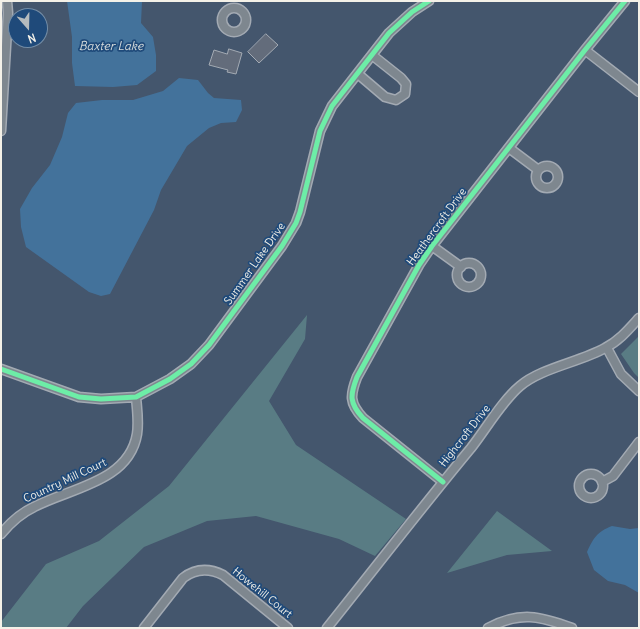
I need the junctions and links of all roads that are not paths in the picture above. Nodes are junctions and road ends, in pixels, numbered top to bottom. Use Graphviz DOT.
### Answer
graph roads {
  1 [pos="7,1"];
  2 [pos="429,1"];
  3 [pos="625,1"];
  4 [pos="585,50"];
  5 [pos="372,55"];
  6 [pos="358,74"];
  7 [pos="639,92"];
  8 [pos="2,93"];
  9 [pos="1,131"];
  10 [pos="509,148"];
  11 [pos="537,170"];
  12 [pos="432,246"];
  13 [pos="461,267"];
  14 [pos="639,318"];
  15 [pos="606,348"];
  16 [pos="1,369"];
  17 [pos="639,391"];
  18 [pos="136,397"];
  19 [pos="639,442"];
  20 [pos="443,482"];
  21 [pos="602,482"];
  22 [pos="1,534"];
  23 [pos="144,628"];
  24 [pos="288,628"];
  25 [pos="327,628"];
  26 [pos="488,628"];
  27 [pos="572,628"];
  1 -- 8 [label="street"];
  2 -- 5 [label="street, Summer Lake Drive"];
  3 -- 4 [label="street, Heathercroft Drive"];
  4 -- 7 [label="street"];
  4 -- 10 [label="street, Heathercroft Drive"];
  5 -- 6 [label="street, Summer Lake Drive"];
  5 -- 6 [label="street"];
  6 -- 18 [label="street, Summer Lake Drive"];
  8 -- 9 [label="street"];
  10 -- 11 [label="street"];
  10 -- 12 [label="street, Heathercroft Drive"];
  12 -- 13 [label="street, Heathercroft Drive"];
  12 -- 20 [label="street, Heathercroft Drive"];
  14 -- 15 [label="street, Highcroft Drive"];
  15 -- 17 [label="street"];
  15 -- 20 [label="street, Highcroft Drive"];
  16 -- 18 [label="street, Summer Lake Drive"];
  18 -- 22 [label="street, Country Mill Court"];
  19 -- 21 [label="street"];
  20 -- 25 [label="street, Highcroft Drive"];
  23 -- 24 [label="street, Howehill Court"];
  26 -- 27 [label="street"];
}
